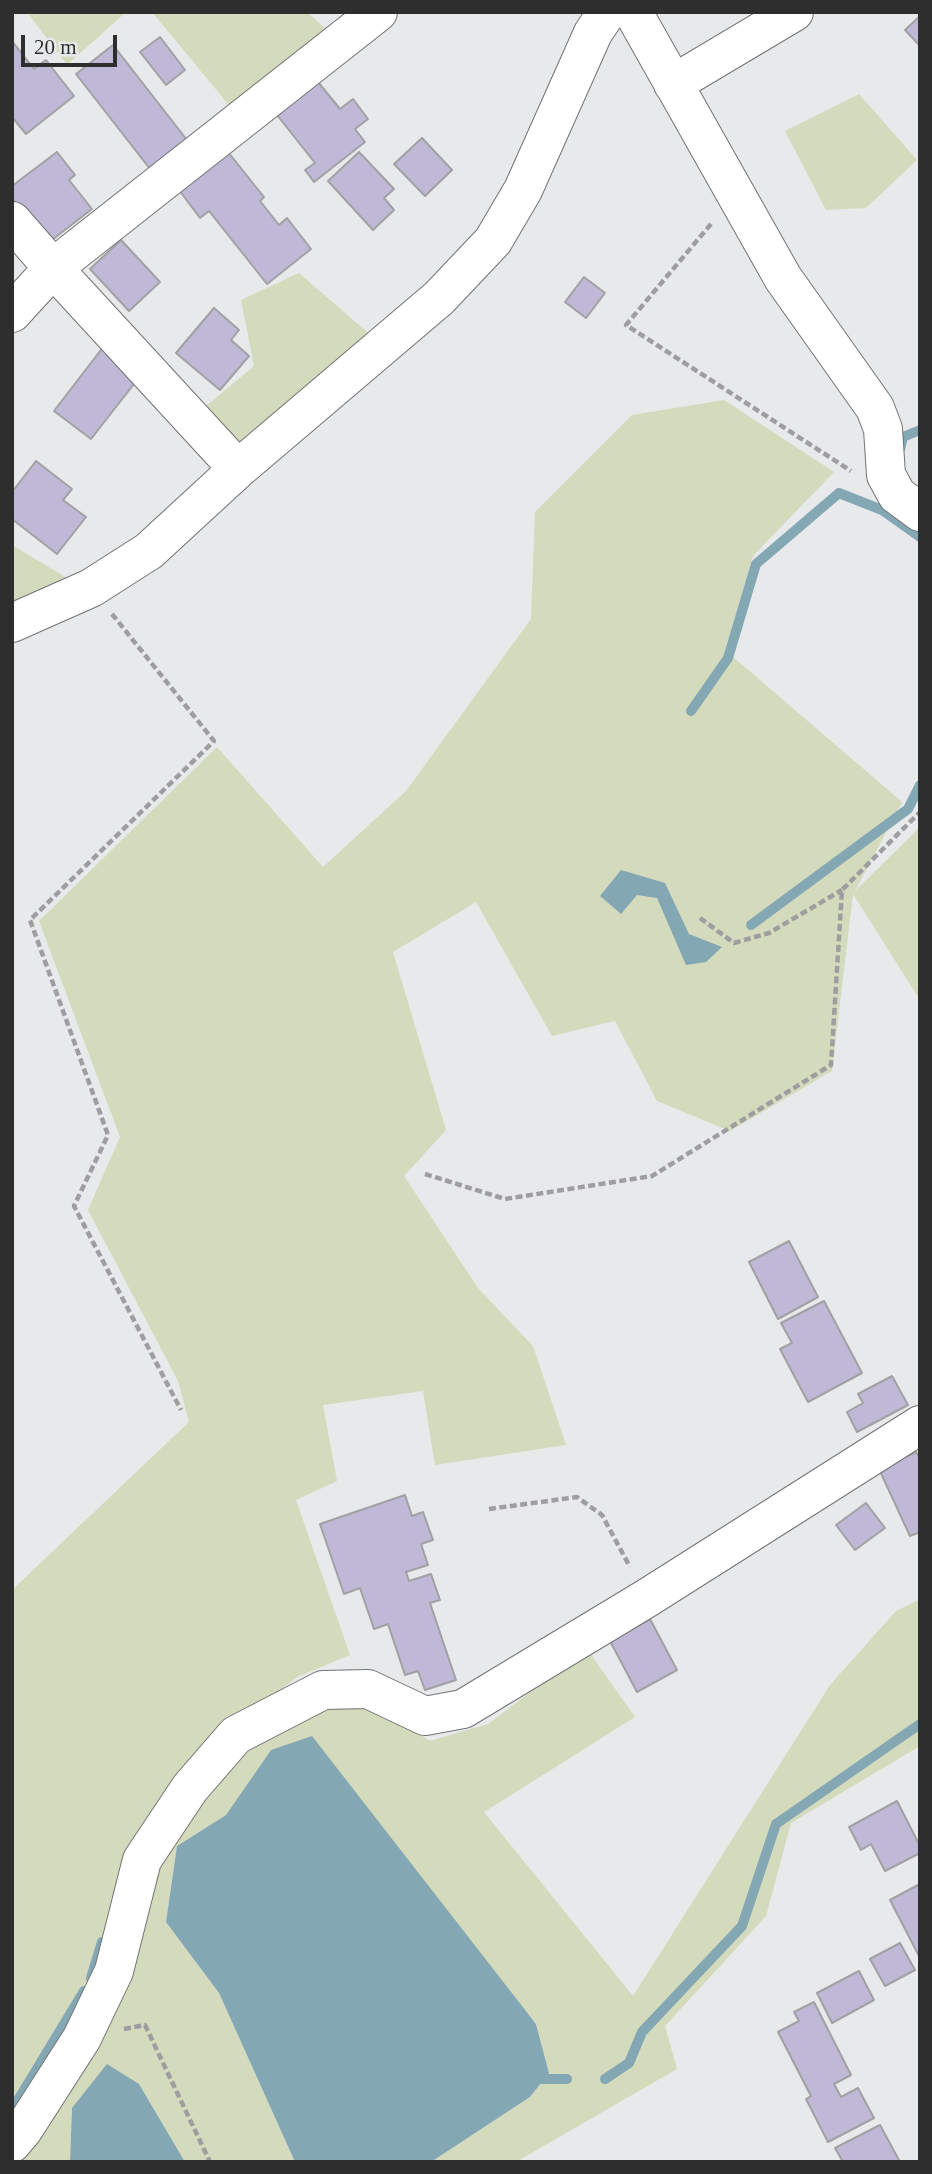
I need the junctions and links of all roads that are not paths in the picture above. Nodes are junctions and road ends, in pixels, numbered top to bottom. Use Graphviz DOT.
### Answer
graph roads {
  1 [pos="378,12"];
  2 [pos="607,12"];
  3 [pos="634,12"];
  4 [pos="794,12"];
  5 [pos="673,84"];
  6 [pos="12,221"];
  7 [pos="53,268"];
  8 [pos="12,313"];
  9 [pos="238,469"];
  10 [pos="920,512"];
  11 [pos="12,623"];
  12 [pos="920,1425"];
  13 [pos="12,2143"];
  1 -- 7 [label="street"];
  2 -- 9 [label="street"];
  3 -- 5 [label="street"];
  4 -- 5 [label="street"];
  5 -- 10 [label="street"];
  6 -- 7 [label="street"];
  7 -- 8 [label="street"];
  7 -- 9 [label="street"];
  9 -- 11 [label="street"];
  12 -- 13 [label="street"];
}
